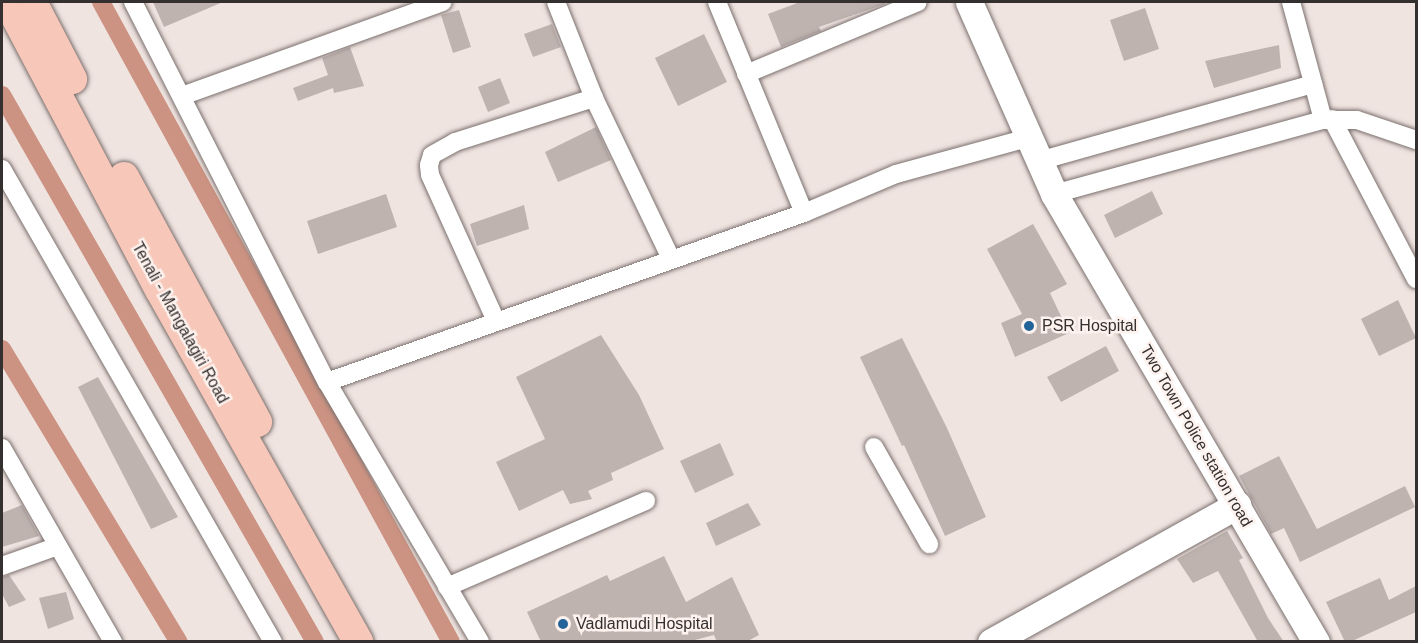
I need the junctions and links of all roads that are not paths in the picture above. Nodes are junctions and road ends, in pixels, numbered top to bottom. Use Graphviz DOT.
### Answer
graph roads {
  1 [pos="8,2"];
  2 [pos="32,2"];
  3 [pos="134,2"];
  4 [pos="443,2"];
  5 [pos="556,2"];
  6 [pos="717,2"];
  7 [pos="918,2"];
  8 [pos="969,2"];
  9 [pos="1291,2"];
  10 [pos="746,74"];
  11 [pos="1314,87"];
  12 [pos="182,96"];
  13 [pos="594,98"];
  14 [pos="1325,117"];
  15 [pos="1416,140"];
  16 [pos="1034,150"];
  17 [pos="2,169"];
  18 [pos="1054,194"];
  19 [pos="804,213"];
  20 [pos="671,258"];
  21 [pos="1416,279"];
  22 [pos="496,321"];
  23 [pos="327,382"];
  24 [pos="874,447"];
  25 [pos="2,448"];
  26 [pos="646,501"];
  27 [pos="1237,505"];
  28 [pos="929,544"];
  29 [pos="58,546"];
  30 [pos="2,566"];
  31 [pos="447,586"];
  32 [pos="113,642"];
  33 [pos="273,642"];
  34 [pos="358,642"];
  35 [pos="380,642"];
  36 [pos="480,642"];
  37 [pos="991,642"];
  38 [pos="1316,642"];
  1 -- 34 [label="main road, Tenali - Mangalagiri Road"];
  2 -- 35 [label="main road, Tenali - Mangalagiri Road"];
  3 -- 12 [label="street"];
  4 -- 12 [label="street"];
  5 -- 13 [label="street"];
  6 -- 10 [label="street"];
  7 -- 10 [label="street"];
  8 -- 16 [label="street, Two Town Police station road"];
  9 -- 11 [label="street"];
  10 -- 19 [label="street"];
  11 -- 14 [label="street"];
  11 -- 16 [label="street"];
  12 -- 23 [label="street"];
  13 -- 20 [label="street"];
  13 -- 22 [label="street"];
  14 -- 15 [label="street"];
  14 -- 18 [label="street"];
  14 -- 21 [label="street"];
  16 -- 18 [label="street, Two Town Police station road"];
  16 -- 19 [label="street"];
  17 -- 33 [label="street"];
  18 -- 27 [label="street, Two Town Police station road"];
  19 -- 20 [label="street"];
  20 -- 22 [label="street"];
  22 -- 23 [label="street"];
  23 -- 31 [label="street"];
  24 -- 28 [label="street"];
  25 -- 29 [label="street"];
  26 -- 31 [label="street"];
  27 -- 37 [label="street"];
  27 -- 38 [label="street, Two Town Police station road"];
  29 -- 30 [label="street"];
  29 -- 32 [label="street"];
  31 -- 36 [label="street"];
}
